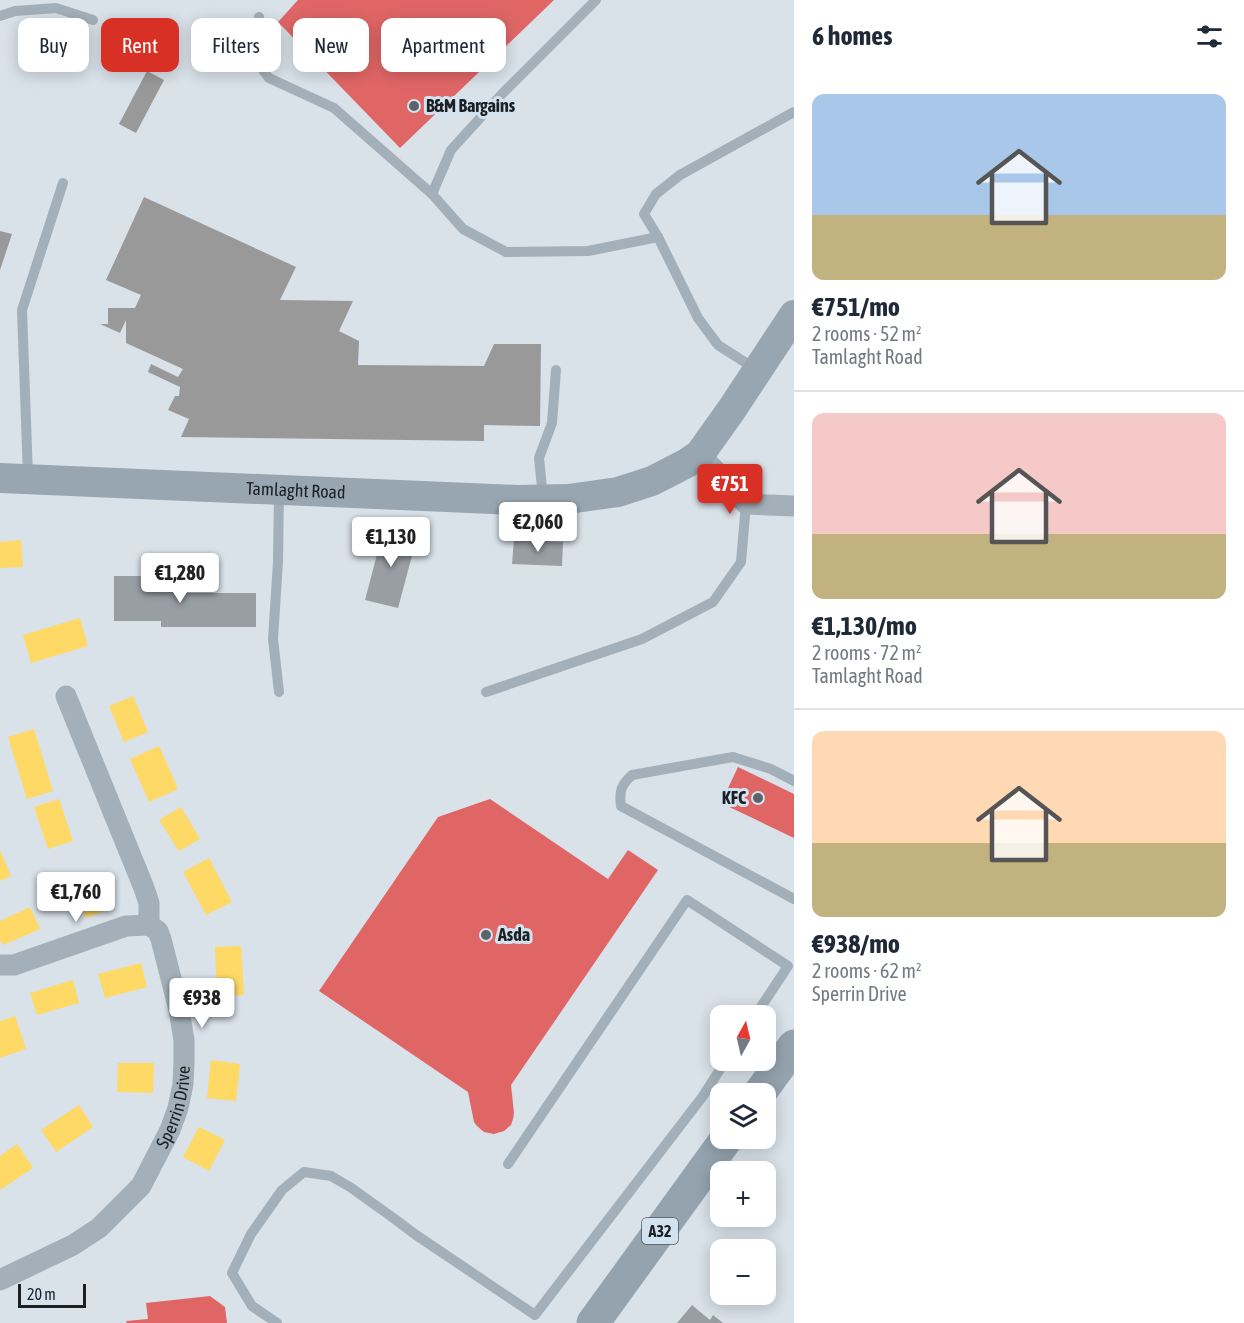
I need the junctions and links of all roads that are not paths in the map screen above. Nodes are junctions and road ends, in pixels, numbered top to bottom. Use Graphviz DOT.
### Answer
graph roads {
  1 [pos="596,0"];
  2 [pos="0,16"];
  3 [pos="259,17"];
  4 [pos="93,20"];
  5 [pos="794,112"];
  6 [pos="63,183"];
  7 [pos="432,194"];
  8 [pos="658,237"];
  9 [pos="794,315"];
  10 [pos="556,370"];
  11 [pos="758,370"];
  12 [pos="700,454"];
  13 [pos="14,479"];
  14 [pos="279,490"];
  15 [pos="543,500"];
  16 [pos="746,504"];
  17 [pos="794,506"];
  18 [pos="279,692"];
  19 [pos="486,692"];
  20 [pos="66,696"];
  21 [pos="794,782"];
  22 [pos="794,899"];
  23 [pos="149,925"];
  24 [pos="0,965"];
  25 [pos="762,1005"];
  26 [pos="794,1046"];
  27 [pos="719,1071"];
  28 [pos="767,1083"];
  29 [pos="719,1149"];
  30 [pos="508,1164"];
  31 [pos="0,1280"];
  32 [pos="277,1323"];
  33 [pos="593,1323"];
  1 -- 7 [label="lane"];
  2 -- 4 [label="lane"];
  3 -- 7 [label="lane"];
  5 -- 8 [label="lane"];
  6 -- 13 [label="lane"];
  7 -- 8 [label="lane"];
  8 -- 11 [label="lane"];
  9 -- 11 [label="street, Tamlaght Road"];
  10 -- 15 [label="lane"];
  11 -- 12 [label="street, Tamlaght Road"];
  12 -- 15 [label="street, Tamlaght Road"];
  12 -- 16 [label="street"];
  13 -- 14 [label="street, Tamlaght Road"];
  14 -- 15 [label="street, Tamlaght Road"];
  14 -- 18 [label="lane"];
  16 -- 17 [label="street"];
  16 -- 19 [label="lane"];
  20 -- 23 [label="street, Sperrin Drive"];
  21 -- 22 [label="lane"];
  23 -- 24 [label="street"];
  23 -- 31 [label="street, Sperrin Drive"];
  25 -- 30 [label="lane"];
  26 -- 28 [label="highway"];
  27 -- 32 [label="lane"];
  29 -- 33 [label="highway, A32"];
}
